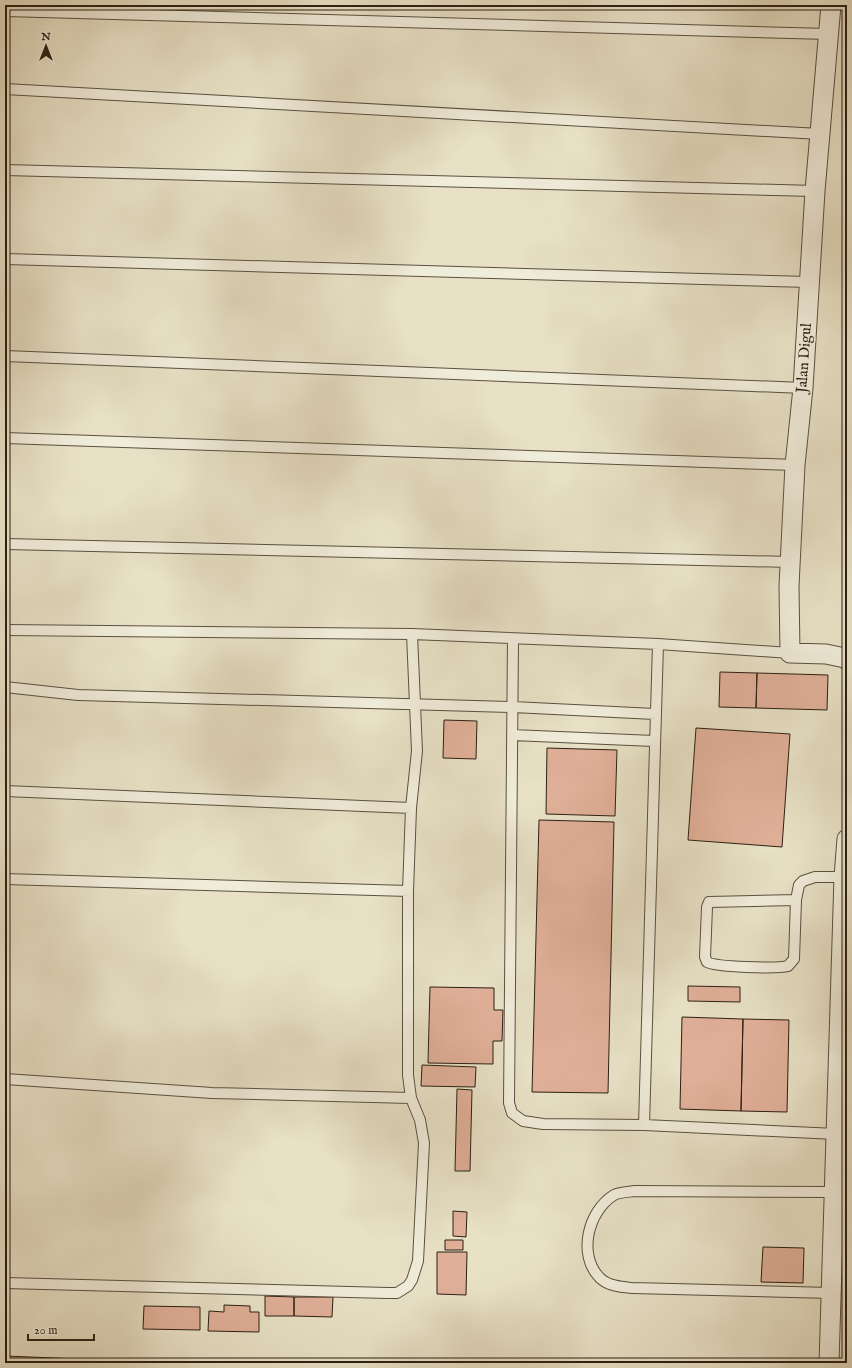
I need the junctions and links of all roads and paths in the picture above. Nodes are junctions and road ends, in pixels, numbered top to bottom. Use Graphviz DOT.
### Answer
graph roads {
  1 [pos="831,5"];
  2 [pos="5,11"];
  3 [pos="829,34"];
  4 [pos="5,89"];
  5 [pos="820,134"];
  6 [pos="5,170"];
  7 [pos="815,191"];
  8 [pos="5,259"];
  9 [pos="809,282"];
  10 [pos="5,356"];
  11 [pos="803,388"];
  12 [pos="5,438"];
  13 [pos="796,465"];
  14 [pos="5,544"];
  15 [pos="791,562"];
  16 [pos="5,630"];
  17 [pos="412,634"];
  18 [pos="513,639"];
  19 [pos="658,644"];
  20 [pos="790,653"];
  21 [pos="847,660"];
  22 [pos="5,687"];
  23 [pos="416,704"];
  24 [pos="513,707"];
  25 [pos="655,714"];
  26 [pos="512,735"];
  27 [pos="654,741"];
  28 [pos="5,790"];
  29 [pos="411,808"];
  30 [pos="847,839"];
  31 [pos="844,877"];
  32 [pos="5,878"];
  33 [pos="408,890"];
  34 [pos="796,900"];
  35 [pos="5,1079"];
  36 [pos="411,1098"];
  37 [pos="644,1126"];
  38 [pos="836,1134"];
  39 [pos="834,1192"];
  40 [pos="5,1284"];
  41 [pos="831,1293"];
  42 [pos="829,1363"];
  1 -- 3 [label="street, Jalan Digul"];
  2 -- 3 [label="lane"];
  3 -- 5 [label="street, Jalan Digul"];
  4 -- 5 [label="lane"];
  5 -- 7 [label="street, Jalan Digul"];
  6 -- 7 [label="lane"];
  7 -- 9 [label="street, Jalan Digul"];
  8 -- 9 [label="lane"];
  9 -- 11 [label="street, Jalan Digul"];
  10 -- 11 [label="lane"];
  11 -- 13 [label="street, Jalan Digul"];
  12 -- 13 [label="lane"];
  13 -- 15 [label="street, Jalan Digul"];
  14 -- 15 [label="lane"];
  15 -- 20 [label="street, Jalan Digul"];
  16 -- 17 [label="lane"];
  17 -- 18 [label="lane"];
  17 -- 23 [label="lane"];
  18 -- 19 [label="lane"];
  18 -- 24 [label="lane"];
  19 -- 20 [label="lane"];
  19 -- 25 [label="lane"];
  20 -- 21 [label="street"];
  22 -- 23 [label="lane"];
  23 -- 24 [label="lane"];
  23 -- 29 [label="lane"];
  24 -- 25 [label="lane"];
  24 -- 26 [label="lane"];
  25 -- 27 [label="lane"];
  26 -- 27 [label="lane"];
  26 -- 37 [label="lane"];
  27 -- 37 [label="lane"];
  28 -- 29 [label="lane"];
  29 -- 33 [label="lane"];
  30 -- 31 [label="street"];
  31 -- 34 [label="lane"];
  31 -- 38 [label="street"];
  32 -- 33 [label="lane"];
  33 -- 36 [label="lane"];
  34 -- 34 [label="lane"];
  35 -- 36 [label="lane"];
  36 -- 40 [label="lane"];
  37 -- 38 [label="lane"];
  38 -- 39 [label="street"];
  39 -- 41 [label="street"];
  39 -- 41 [label="lane"];
  41 -- 42 [label="street"];
}
